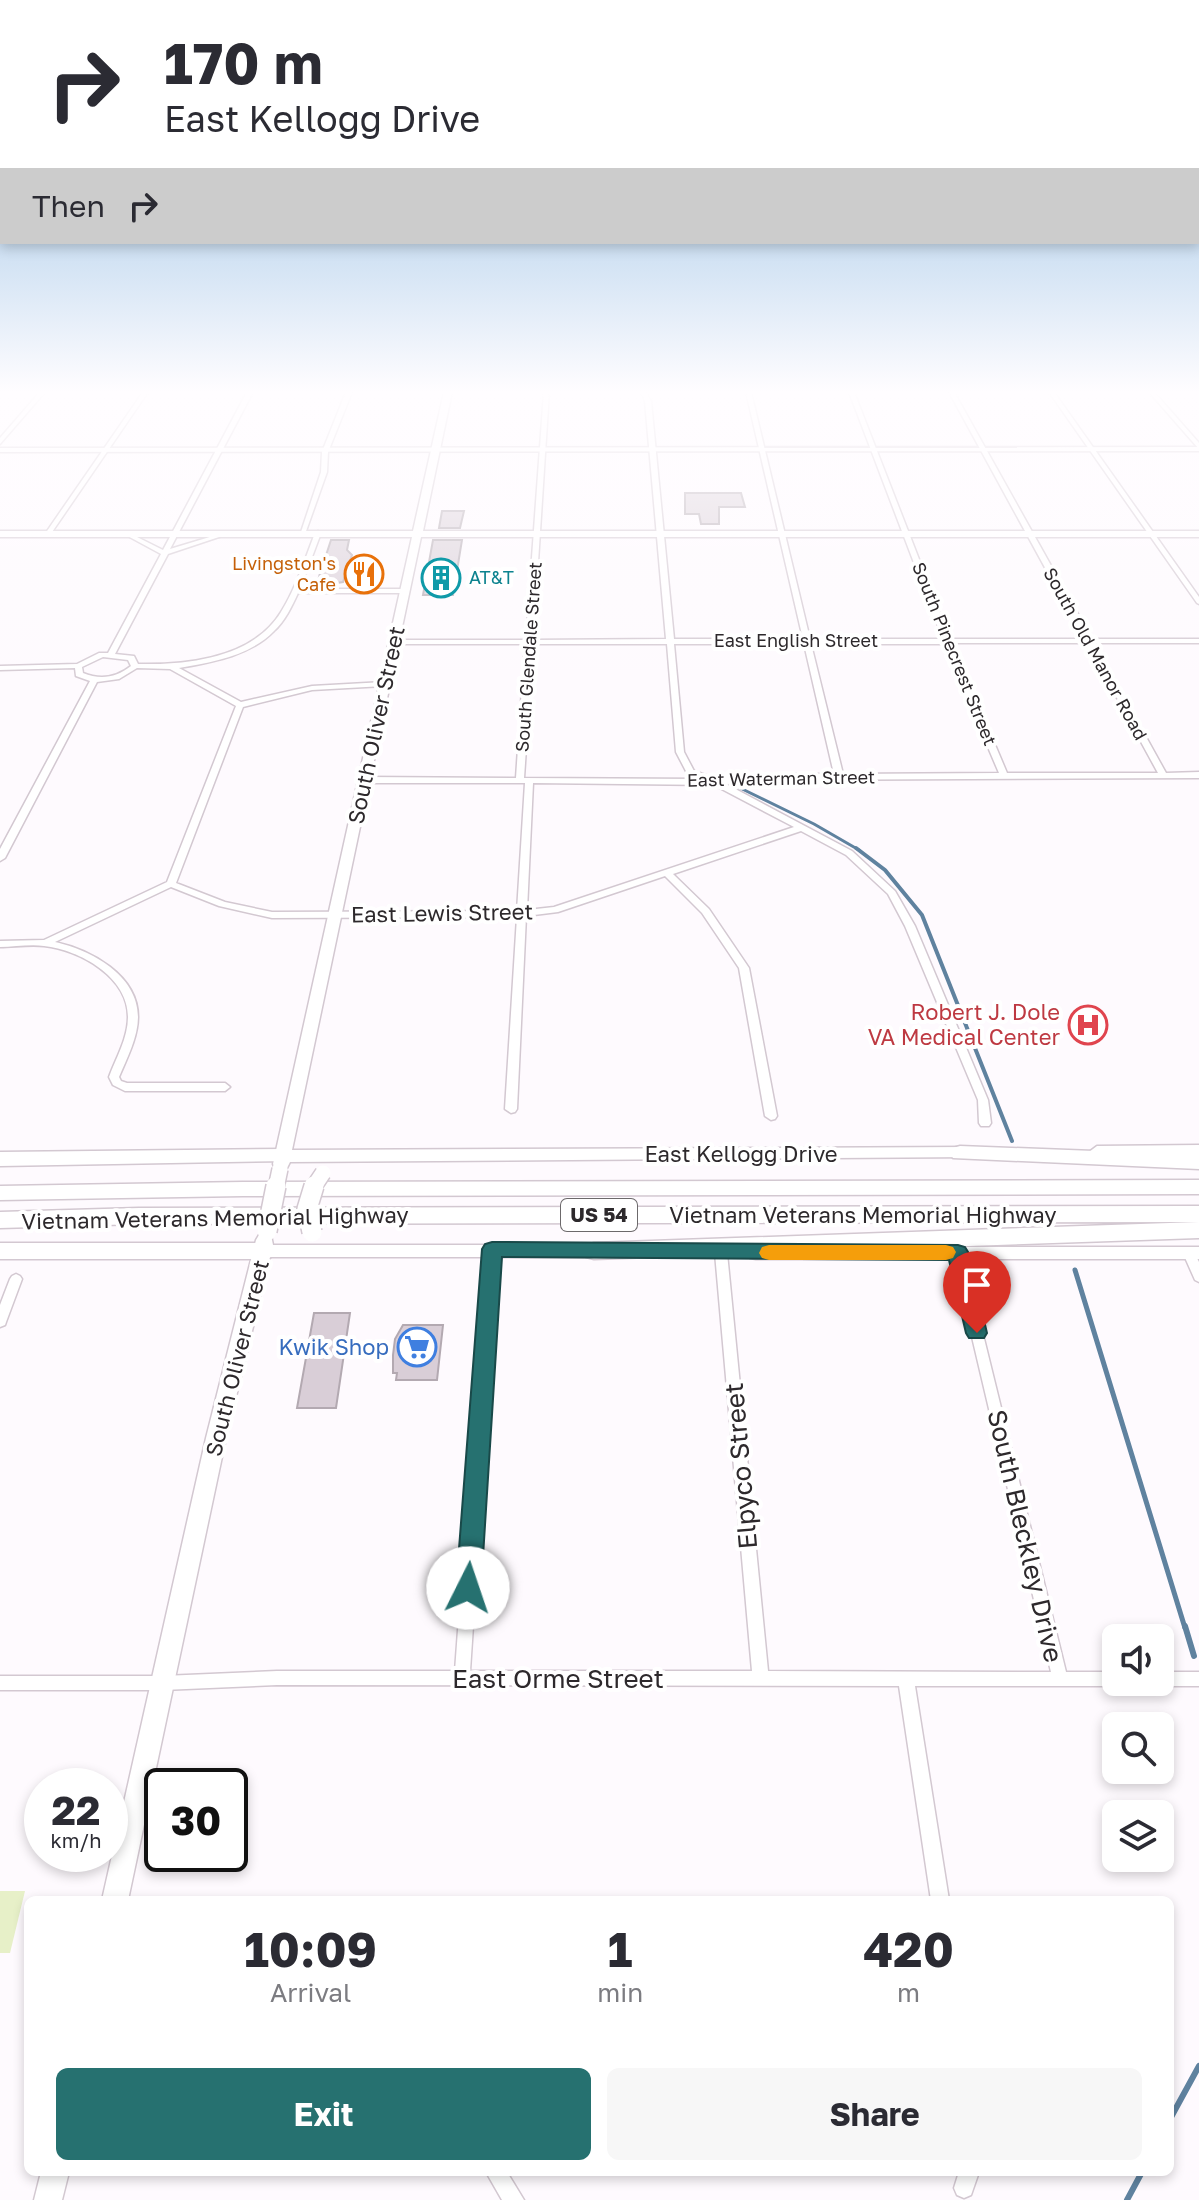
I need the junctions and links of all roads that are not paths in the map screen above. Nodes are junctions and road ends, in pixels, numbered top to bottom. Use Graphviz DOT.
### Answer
graph roads {
  1 [pos="74,495"];
  2 [pos="196,495"];
  3 [pos="316,495"];
  4 [pos="425,495"];
  5 [pos="539,495"];
  6 [pos="657,495"];
  7 [pos="773,495"];
  8 [pos="890,495"];
  9 [pos="1007,495"];
  10 [pos="1124,495"];
  11 [pos="318,533"];
  12 [pos="416,533"];
  13 [pos="536,533"];
  14 [pos="660,533"];
  15 [pos="782,533"];
  16 [pos="905,533"];
  17 [pos="1028,533"];
  18 [pos="1151,533"];
  19 [pos="0,534"];
  20 [pos="48,534"];
  21 [pos="127,534"];
  22 [pos="175,534"];
  23 [pos="225,534"];
  24 [pos="302,534"];
  25 [pos="1199,534"];
  26 [pos="164,553"];
  27 [pos="297,591"];
  28 [pos="404,591"];
  29 [pos="1199,602"];
  30 [pos="669,641"];
  31 [pos="809,641"];
  32 [pos="947,641"];
  33 [pos="1088,641"];
  34 [pos="1199,641"];
  35 [pos="393,642"];
  36 [pos="531,642"];
  37 [pos="111,655"];
  38 [pos="78,666"];
  39 [pos="135,666"];
  40 [pos="172,667"];
  41 [pos="0,668"];
  42 [pos="94,680"];
  43 [pos="384,684"];
  44 [pos="240,705"];
  45 [pos="1004,775"];
  46 [pos="1163,775"];
  47 [pos="1199,775"];
  48 [pos="839,776"];
  49 [pos="364,780"];
  50 [pos="524,781"];
  51 [pos="716,782"];
  52 [pos="800,828"];
  53 [pos="0,858"];
  54 [pos="667,873"];
  55 [pos="171,884"];
  56 [pos="520,914"];
  57 [pos="335,915"];
  58 [pos="46,943"];
  59 [pos="0,944"];
  60 [pos="225,1087"];
  61 [pos="511,1109"];
  62 [pos="771,1116"];
  63 [pos="985,1123"];
  64 [pos="1199,1151"];
  65 [pos="960,1153"];
  66 [pos="363,1155"];
  67 [pos="0,1159"];
  68 [pos="1199,1162"];
  69 [pos="282,1163"];
  70 [pos="1199,1187"];
  71 [pos="0,1193"];
  72 [pos="1199,1214"];
  73 [pos="0,1220"];
  74 [pos="1199,1230"];
  75 [pos="265,1241"];
  76 [pos="346,1249"];
  77 [pos="492,1249"];
  78 [pos="0,1251"];
  79 [pos="594,1251"];
  80 [pos="958,1252"];
  81 [pos="721,1253"];
  82 [pos="1194,1253"];
  83 [pos="1199,1277"];
  84 [pos="16,1279"];
  85 [pos="0,1322"];
  86 [pos="906,1678"];
  87 [pos="1060,1678"];
  88 [pos="462,1679"];
  89 [pos="761,1679"];
  90 [pos="1102,1679"];
  91 [pos="1174,1679"];
  92 [pos="1199,1679"];
  93 [pos="0,1683"];
  94 [pos="163,1683"];
  95 [pos="116,1896"];
  96 [pos="939,1896"];
  97 [pos="54,2176"];
  98 [pos="499,2176"];
  99 [pos="48,2200"];
  100 [pos="514,2200"];
  1 -- 20 [label="street"];
  2 -- 22 [label="street"];
  3 -- 24 [label="street"];
  4 -- 12 [label="main road, South Oliver Street"];
  5 -- 13 [label="street, South Glendale Street"];
  6 -- 14 [label="street"];
  7 -- 15 [label="street"];
  8 -- 16 [label="street, South Pinecrest Street"];
  9 -- 17 [label="street, South Old Manor Road"];
  10 -- 18 [label="street"];
  11 -- 12 [label="main road"];
  11 -- 24 [label="main road"];
  11 -- 27 [label="street"];
  12 -- 13 [label="main road"];
  12 -- 28 [label="main road, South Oliver Street"];
  13 -- 14 [label="main road"];
  13 -- 36 [label="street, South Glendale Street"];
  14 -- 15 [label="main road"];
  14 -- 30 [label="street"];
  15 -- 16 [label="main road"];
  15 -- 31 [label="street"];
  16 -- 17 [label="main road"];
  16 -- 32 [label="street, South Pinecrest Street"];
  17 -- 18 [label="main road"];
  17 -- 33 [label="street, South Old Manor Road"];
  18 -- 25 [label="main road"];
  18 -- 29 [label="street"];
  19 -- 20 [label="main road"];
  20 -- 21 [label="main road"];
  21 -- 22 [label="main road"];
  21 -- 26 [label="street"];
  22 -- 23 [label="main road"];
  22 -- 26 [label="street"];
  23 -- 24 [label="main road"];
  23 -- 26 [label="street"];
  26 -- 37 [label="street"];
  27 -- 28 [label="street"];
  27 -- 40 [label="street"];
  28 -- 35 [label="main road, South Oliver Street"];
  30 -- 31 [label="street, East English Street"];
  30 -- 36 [label="street, East English Street"];
  30 -- 51 [label="street"];
  31 -- 32 [label="street, East English Street"];
  31 -- 48 [label="street"];
  32 -- 33 [label="street, East English Street"];
  32 -- 45 [label="street, South Pinecrest Street"];
  33 -- 34 [label="street, East English Street"];
  33 -- 46 [label="street, South Old Manor Road"];
  35 -- 36 [label="street, East English Street"];
  35 -- 43 [label="main road, South Oliver Street"];
  36 -- 50 [label="street, South Glendale Street"];
  37 -- 38 [label="street"];
  37 -- 39 [label="street"];
  38 -- 41 [label="street"];
  38 -- 42 [label="street"];
  39 -- 40 [label="street"];
  39 -- 42 [label="street"];
  40 -- 44 [label="street"];
  42 -- 53 [label="street"];
  43 -- 44 [label="street"];
  43 -- 49 [label="main road, South Oliver Street"];
  44 -- 55 [label="street"];
  45 -- 46 [label="street, East Waterman Street"];
  45 -- 48 [label="street, East Waterman Street"];
  46 -- 47 [label="street, East Waterman Street"];
  48 -- 51 [label="street, East Waterman Street"];
  49 -- 50 [label="street, East Waterman Street"];
  49 -- 57 [label="main road, South Oliver Street"];
  50 -- 51 [label="street, East Waterman Street"];
  50 -- 56 [label="street, South Glendale Street"];
  51 -- 52 [label="street"];
  52 -- 54 [label="street, East Lewis Street"];
  52 -- 63 [label="street"];
  54 -- 56 [label="street, East Lewis Street"];
  54 -- 62 [label="street"];
  55 -- 57 [label="street, East Lewis Street"];
  55 -- 58 [label="street"];
  56 -- 57 [label="street, East Lewis Street"];
  56 -- 61 [label="street, South Glendale Street"];
  57 -- 69 [label="main road, South Oliver Street"];
  58 -- 59 [label="street"];
  58 -- 60 [label="street"];
  64 -- 65 [label="main road, East Kellogg Drive"];
  65 -- 66 [label="main road, East Kellogg Drive"];
  65 -- 68 [label="highway"];
  66 -- 69 [label="main road, East Kellogg Drive"];
  66 -- 76 [label="main road, bridge"];
  67 -- 69 [label="highway"];
  69 -- 75 [label="main road, South Oliver Street, bridge"];
  70 -- 71 [label="highway, Vietnam Veterans Memorial Highway / US 54"];
  72 -- 73 [label="highway, Vietnam Veterans Memorial Highway / US 54"];
  74 -- 79 [label="highway"];
  75 -- 76 [label="main road"];
  75 -- 78 [label="highway"];
  75 -- 94 [label="main road, South Oliver Street"];
  76 -- 77 [label="main road"];
  77 -- 79 [label="main road"];
  77 -- 88 [label="street"];
  79 -- 81 [label="main road"];
  80 -- 81 [label="main road"];
  80 -- 82 [label="main road"];
  80 -- 87 [label="street, South Bleckley Drive"];
  81 -- 89 [label="street, Elpyco Street"];
  82 -- 83 [label="street"];
  84 -- 85 [label="street"];
  86 -- 87 [label="street, East Orme Street"];
  86 -- 89 [label="street, East Orme Street"];
  86 -- 96 [label="street"];
  87 -- 90 [label="street, East Orme Street"];
  88 -- 89 [label="street, East Orme Street"];
  88 -- 94 [label="street, East Orme Street"];
  91 -- 92 [label="street"];
  93 -- 94 [label="street, East Orme Street"];
  94 -- 95 [label="main road, South Oliver Street"];
  97 -- 99 [label="main road"];
  98 -- 100 [label="street"];
}
